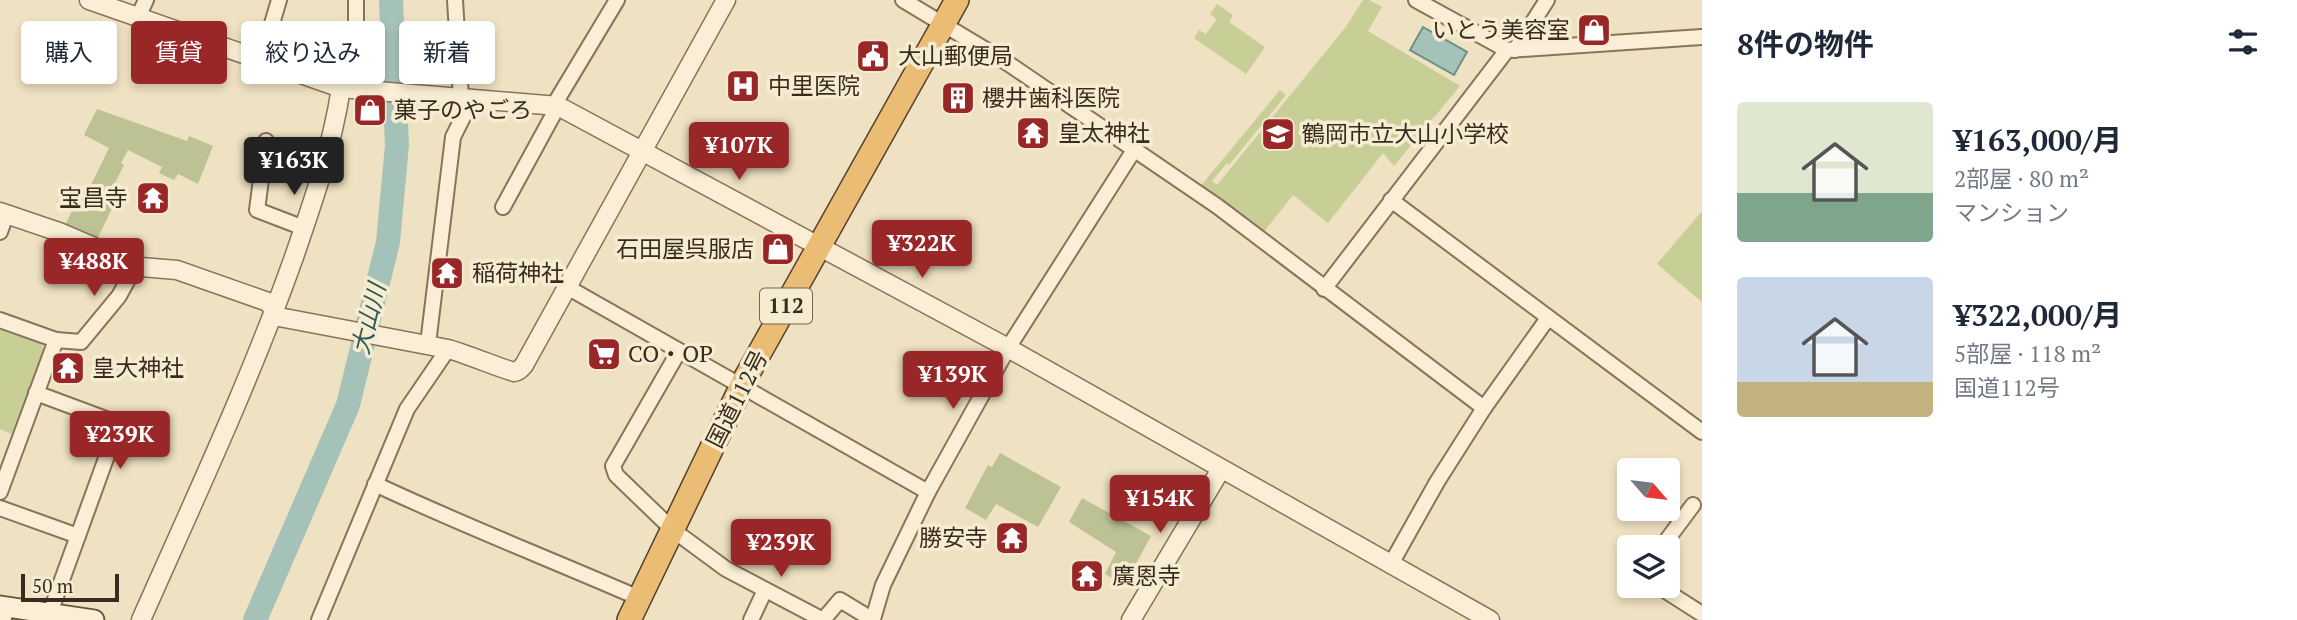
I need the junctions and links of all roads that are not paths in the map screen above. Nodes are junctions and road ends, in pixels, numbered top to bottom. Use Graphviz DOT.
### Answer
graph roads {
  1 [pos="89,0"];
  2 [pos="146,0"];
  3 [pos="279,0"];
  4 [pos="356,0"];
  5 [pos="455,0"];
  6 [pos="617,0"];
  7 [pos="726,0"];
  8 [pos="902,0"];
  9 [pos="957,0"];
  10 [pos="1416,0"];
  11 [pos="1547,0"];
  12 [pos="138,18"];
  13 [pos="273,21"];
  14 [pos="944,24"];
  15 [pos="1702,37"];
  16 [pos="1511,50"];
  17 [pos="241,54"];
  18 [pos="327,84"];
  19 [pos="341,89"];
  20 [pos="462,98"];
  21 [pos="556,106"];
  22 [pos="266,141"];
  23 [pos="1133,150"];
  24 [pos="641,152"];
  25 [pos="1391,200"];
  26 [pos="503,206"];
  27 [pos="3,213"];
  28 [pos="304,228"];
  29 [pos="0,232"];
  30 [pos="818,247"];
  31 [pos="136,265"];
  32 [pos="567,287"];
  33 [pos="1324,289"];
  34 [pos="275,311"];
  35 [pos="1548,318"];
  36 [pos="0,320"];
  37 [pos="56,340"];
  38 [pos="425,344"];
  39 [pos="1008,348"];
  40 [pos="448,349"];
  41 [pos="679,351"];
  42 [pos="741,387"];
  43 [pos="36,393"];
  44 [pos="1484,408"];
  45 [pos="1702,432"];
  46 [pos="1221,469"];
  47 [pos="375,484"];
  48 [pos="0,492"];
  49 [pos="928,492"];
  50 [pos="1693,505"];
  51 [pos="0,508"];
  52 [pos="673,530"];
  53 [pos="1672,535"];
  54 [pos="78,536"];
  55 [pos="1391,564"];
  56 [pos="765,590"];
  57 [pos="639,598"];
  58 [pos="1677,598"];
  59 [pos="4,611"];
  60 [pos="50,613"];
  61 [pos="1702,614"];
  62 [pos="94,620"];
  63 [pos="141,620"];
  64 [pos="319,620"];
  65 [pos="629,620"];
  66 [pos="751,620"];
  67 [pos="873,620"];
  68 [pos="1131,620"];
  69 [pos="1490,620"];
  1 -- 12 [label="street"];
  2 -- 12 [label="street"];
  3 -- 13 [label="street"];
  4 -- 19 [label="street"];
  5 -- 20 [label="street"];
  6 -- 21 [label="street"];
  7 -- 24 [label="street"];
  8 -- 14 [label="street"];
  9 -- 14 [label="highway, 国道112号 / 112"];
  10 -- 16 [label="street"];
  11 -- 16 [label="street"];
  12 -- 17 [label="street"];
  14 -- 23 [label="street"];
  14 -- 30 [label="highway, 国道112号 / 112"];
  15 -- 16 [label="street"];
  16 -- 25 [label="street"];
  18 -- 19 [label="street"];
  19 -- 20 [label="street"];
  19 -- 28 [label="street"];
  20 -- 21 [label="street"];
  20 -- 38 [label="street"];
  21 -- 24 [label="street"];
  21 -- 26 [label="street"];
  22 -- 28 [label="street"];
  23 -- 33 [label="street"];
  23 -- 39 [label="street"];
  24 -- 30 [label="street"];
  24 -- 32 [label="street"];
  25 -- 33 [label="street"];
  25 -- 35 [label="street"];
  27 -- 29 [label="street"];
  27 -- 31 [label="street"];
  28 -- 34 [label="street"];
  30 -- 39 [label="street"];
  30 -- 42 [label="highway, 国道112号 / 112"];
  31 -- 34 [label="street"];
  31 -- 37 [label="street"];
  32 -- 40 [label="street"];
  32 -- 41 [label="street"];
  33 -- 44 [label="street"];
  34 -- 38 [label="street"];
  34 -- 63 [label="street"];
  35 -- 44 [label="street"];
  35 -- 45 [label="street"];
  36 -- 37 [label="street"];
  37 -- 43 [label="street"];
  38 -- 40 [label="street"];
  39 -- 46 [label="street"];
  39 -- 49 [label="street"];
  40 -- 47 [label="street"];
  41 -- 42 [label="street"];
  41 -- 52 [label="street"];
  42 -- 49 [label="street"];
  42 -- 52 [label="highway, 国道112号 / 112"];
  43 -- 48 [label="street"];
  43 -- 54 [label="street"];
  44 -- 55 [label="street"];
  46 -- 55 [label="street"];
  46 -- 68 [label="street"];
  47 -- 57 [label="street"];
  47 -- 64 [label="street"];
  49 -- 67 [label="street"];
  50 -- 53 [label="street"];
  51 -- 54 [label="street"];
  52 -- 56 [label="street"];
  52 -- 57 [label="highway, 国道112号 / 112"];
  54 -- 60 [label="street"];
  55 -- 69 [label="street"];
  56 -- 66 [label="street"];
  56 -- 67 [label="street"];
  57 -- 65 [label="highway, 国道112号 / 112"];
  58 -- 61 [label="street"];
  59 -- 60 [label="main road"];
  60 -- 62 [label="main road"];
}
